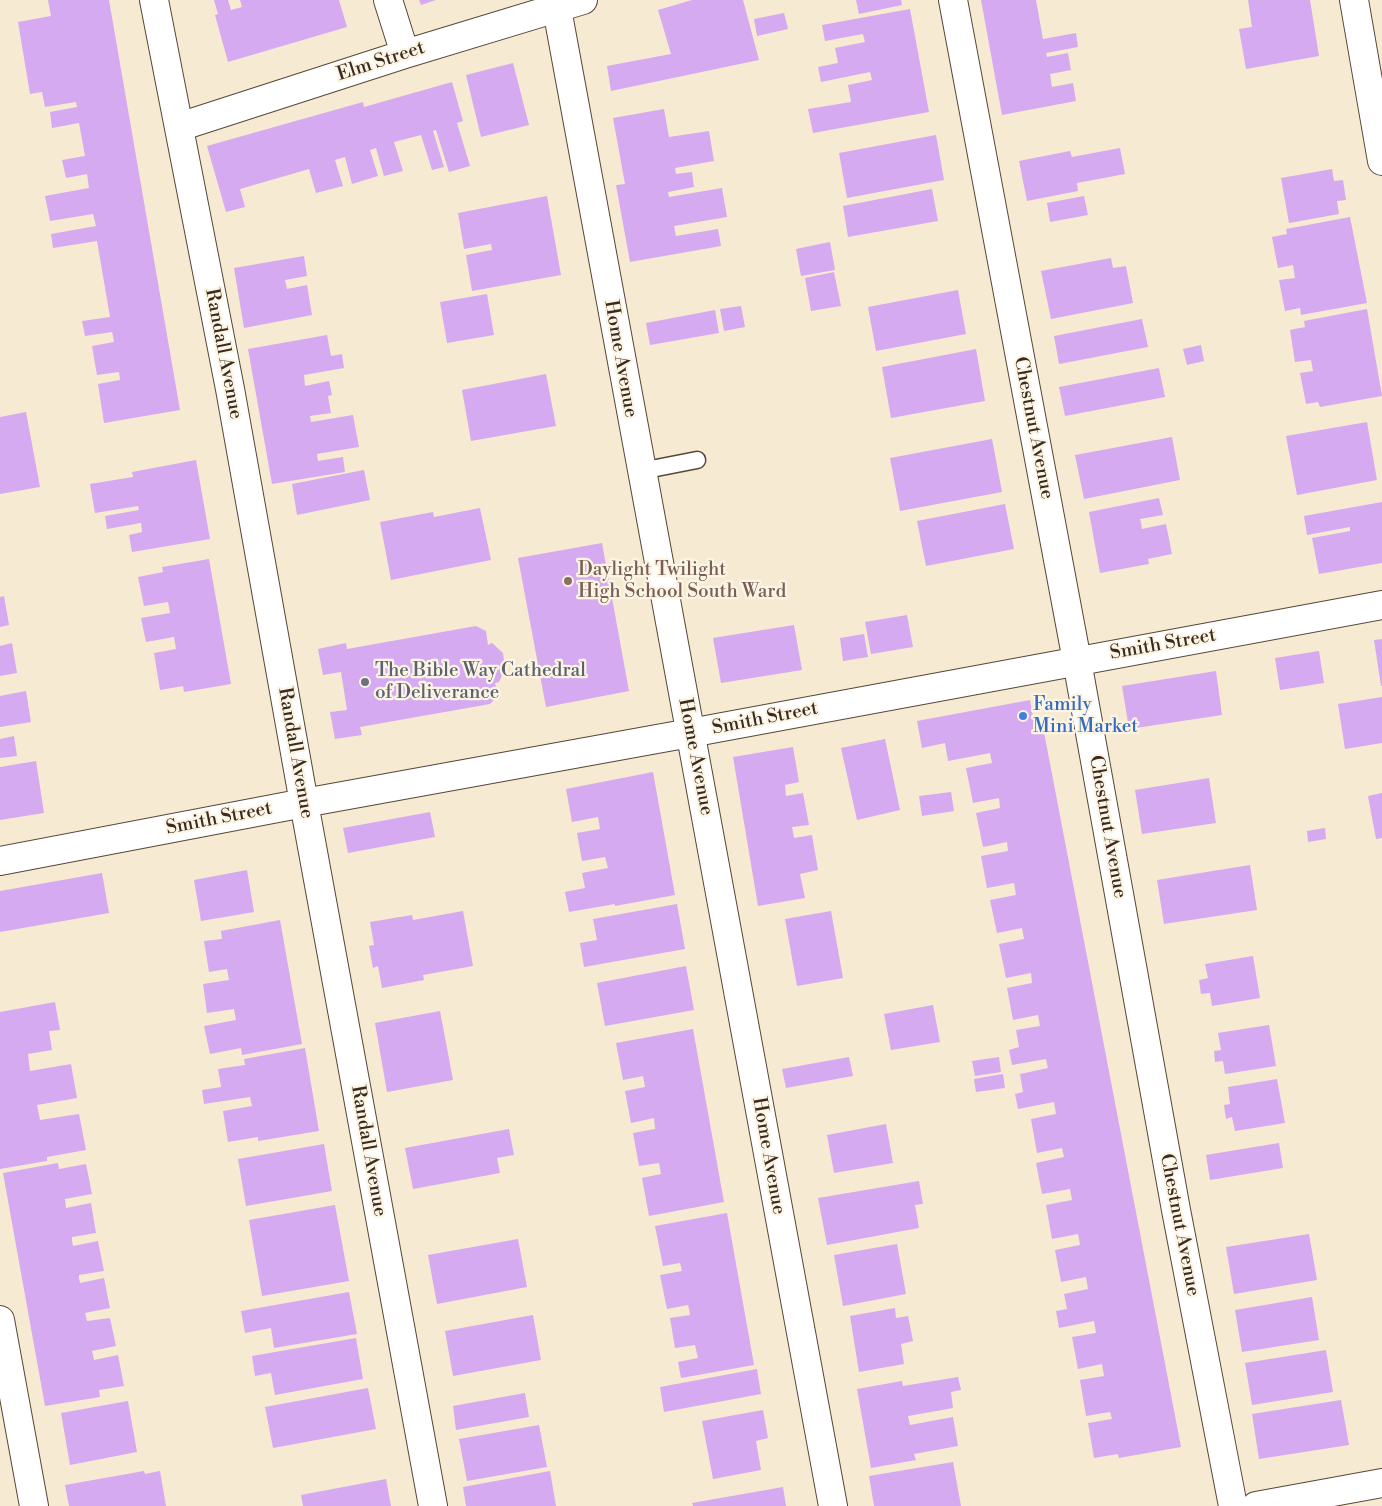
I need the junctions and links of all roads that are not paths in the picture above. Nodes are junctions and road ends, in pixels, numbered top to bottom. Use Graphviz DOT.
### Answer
graph roads {
  1 [pos="154,0"];
  2 [pos="388,0"];
  3 [pos="583,0"];
  4 [pos="952,0"];
  5 [pos="1354,0"];
  6 [pos="556,9"];
  7 [pos="405,54"];
  8 [pos="179,127"];
  9 [pos="1382,161"];
  10 [pos="697,460"];
  11 [pos="641,471"];
  12 [pos="1382,605"];
  13 [pos="1077,661"];
  14 [pos="690,734"];
  15 [pos="304,803"];
  16 [pos="0,861"];
  17 [pos="0,1320"];
  18 [pos="1382,1483"];
  19 [pos="34,1506"];
  20 [pos="433,1506"];
  21 [pos="833,1506"];
  22 [pos="1233,1506"];
  23 [pos="1256,1506"];
  1 -- 8 [label="street, Randall Avenue"];
  2 -- 7 [label="street"];
  3 -- 6 [label="street, Elm Street"];
  4 -- 13 [label="street, Chestnut Avenue"];
  5 -- 9 [label="street"];
  6 -- 7 [label="street, Elm Street"];
  6 -- 11 [label="street, Home Avenue"];
  7 -- 8 [label="street, Elm Street"];
  8 -- 15 [label="street, Randall Avenue"];
  10 -- 11 [label="lane"];
  11 -- 14 [label="street, Home Avenue"];
  12 -- 13 [label="street, Smith Street"];
  13 -- 14 [label="street, Smith Street"];
  13 -- 22 [label="street, Chestnut Avenue"];
  14 -- 15 [label="street, Smith Street"];
  14 -- 21 [label="street, Home Avenue"];
  15 -- 16 [label="street, Smith Street"];
  15 -- 20 [label="street, Randall Avenue"];
  17 -- 19 [label="street"];
  18 -- 23 [label="street"];
}
